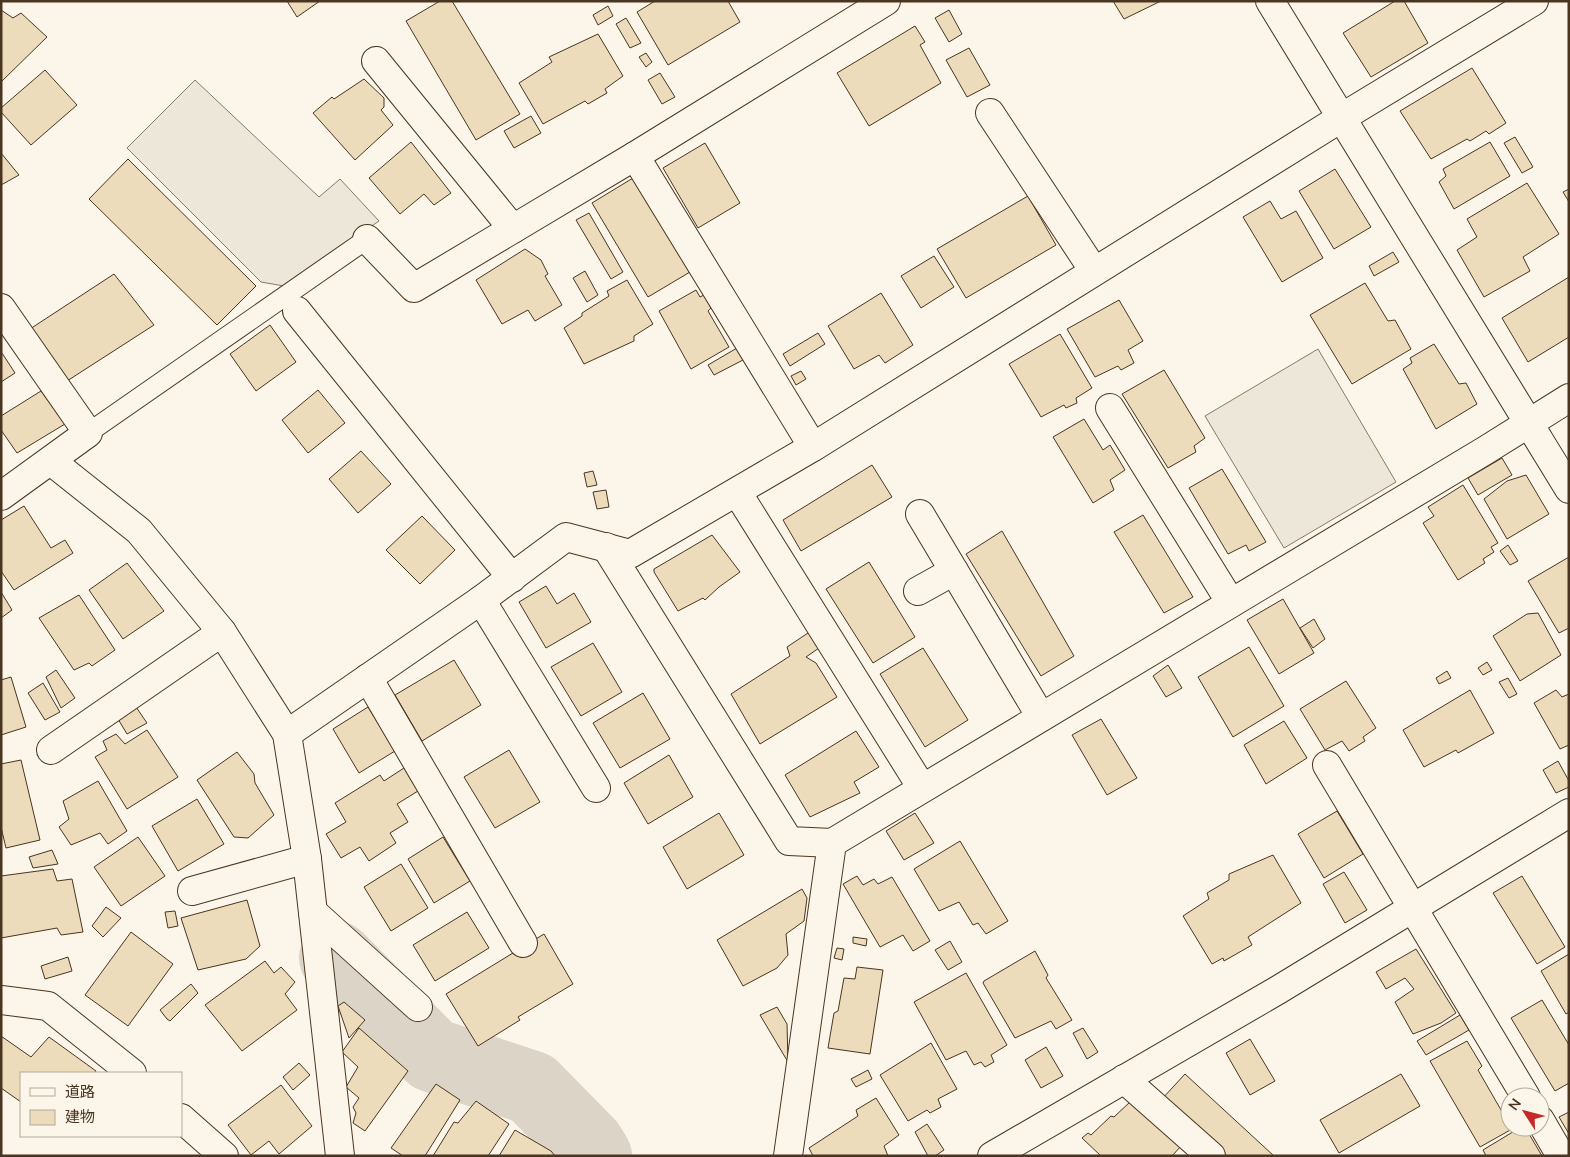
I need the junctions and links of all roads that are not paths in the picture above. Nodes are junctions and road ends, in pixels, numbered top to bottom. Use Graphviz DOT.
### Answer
graph roads {
  1 [pos="886,1"];
  2 [pos="1270,1"];
  3 [pos="1534,1"];
  4 [pos="376,61"];
  5 [pos="990,113"];
  6 [pos="1341,118"];
  7 [pos="635,156"];
  8 [pos="513,229"];
  9 [pos="367,239"];
  10 [pos="1094,271"];
  11 [pos="1,308"];
  12 [pos="297,311"];
  13 [pos="1569,398"];
  14 [pos="1110,408"];
  15 [pos="1528,423"];
  16 [pos="88,433"];
  17 [pos="813,447"];
  18 [pos="50,461"];
  19 [pos="1569,489"];
  20 [pos="737,492"];
  21 [pos="1,496"];
  22 [pos="920,514"];
  23 [pos="606,547"];
  24 [pos="954,571"];
  25 [pos="512,578"];
  26 [pos="918,591"];
  27 [pos="481,600"];
  28 [pos="1232,603"];
  29 [pos="222,632"];
  30 [pos="368,678"];
  31 [pos="1041,717"];
  32 [pos="287,734"];
  33 [pos="51,750"];
  34 [pos="1327,765"];
  35 [pos="596,788"];
  36 [pos="922,788"];
  37 [pos="1569,813"];
  38 [pos="832,843"];
  39 [pos="308,859"];
  40 [pos="192,891"];
  41 [pos="1413,908"];
  42 [pos="313,912"];
  43 [pos="522,943"];
  44 [pos="1,1000"];
  45 [pos="418,1007"];
  46 [pos="131,1072"];
  47 [pos="1124,1079"];
  48 [pos="1520,1087"];
  49 [pos="182,1119"];
  50 [pos="1550,1137"];
  51 [pos="224,1156"];
  52 [pos="340,1156"];
  53 [pos="788,1156"];
  54 [pos="992,1156"];
  55 [pos="1211,1156"];
  56 [pos="1561,1156"];
  1 -- 7 [label="street"];
  2 -- 6 [label="street"];
  3 -- 6 [label="street"];
  4 -- 8 [label="street"];
  5 -- 10 [label="street"];
  6 -- 10 [label="street"];
  6 -- 15 [label="street"];
  7 -- 8 [label="street"];
  7 -- 17 [label="street"];
  8 -- 9 [label="street"];
  9 -- 16 [label="lane"];
  10 -- 17 [label="street"];
  11 -- 16 [label="street"];
  12 -- 25 [label="street"];
  13 -- 15 [label="street"];
  14 -- 28 [label="street"];
  15 -- 19 [label="street"];
  15 -- 28 [label="street"];
  16 -- 18 [label="street"];
  17 -- 20 [label="street"];
  18 -- 21 [label="street"];
  18 -- 29 [label="street"];
  20 -- 23 [label="street"];
  20 -- 36 [label="street"];
  22 -- 24 [label="street"];
  23 -- 25 [label="street"];
  23 -- 38 [label="street"];
  24 -- 26 [label="street"];
  24 -- 31 [label="street"];
  25 -- 27 [label="street"];
  27 -- 30 [label="street"];
  27 -- 35 [label="street"];
  28 -- 31 [label="street"];
  29 -- 32 [label="street"];
  29 -- 33 [label="street"];
  30 -- 32 [label="street"];
  30 -- 43 [label="street"];
  31 -- 36 [label="street"];
  32 -- 39 [label="street"];
  34 -- 41 [label="street"];
  36 -- 38 [label="street"];
  37 -- 41 [label="street"];
  38 -- 53 [label="street"];
  39 -- 40 [label="street"];
  39 -- 42 [label="street"];
  41 -- 47 [label="street"];
  41 -- 48 [label="street"];
  42 -- 45 [label="street"];
  42 -- 52 [label="street"];
  44 -- 46 [label="street"];
  47 -- 54 [label="street"];
  47 -- 55 [label="street"];
  49 -- 51 [label="street"];
  50 -- 56 [label="street"];
}
